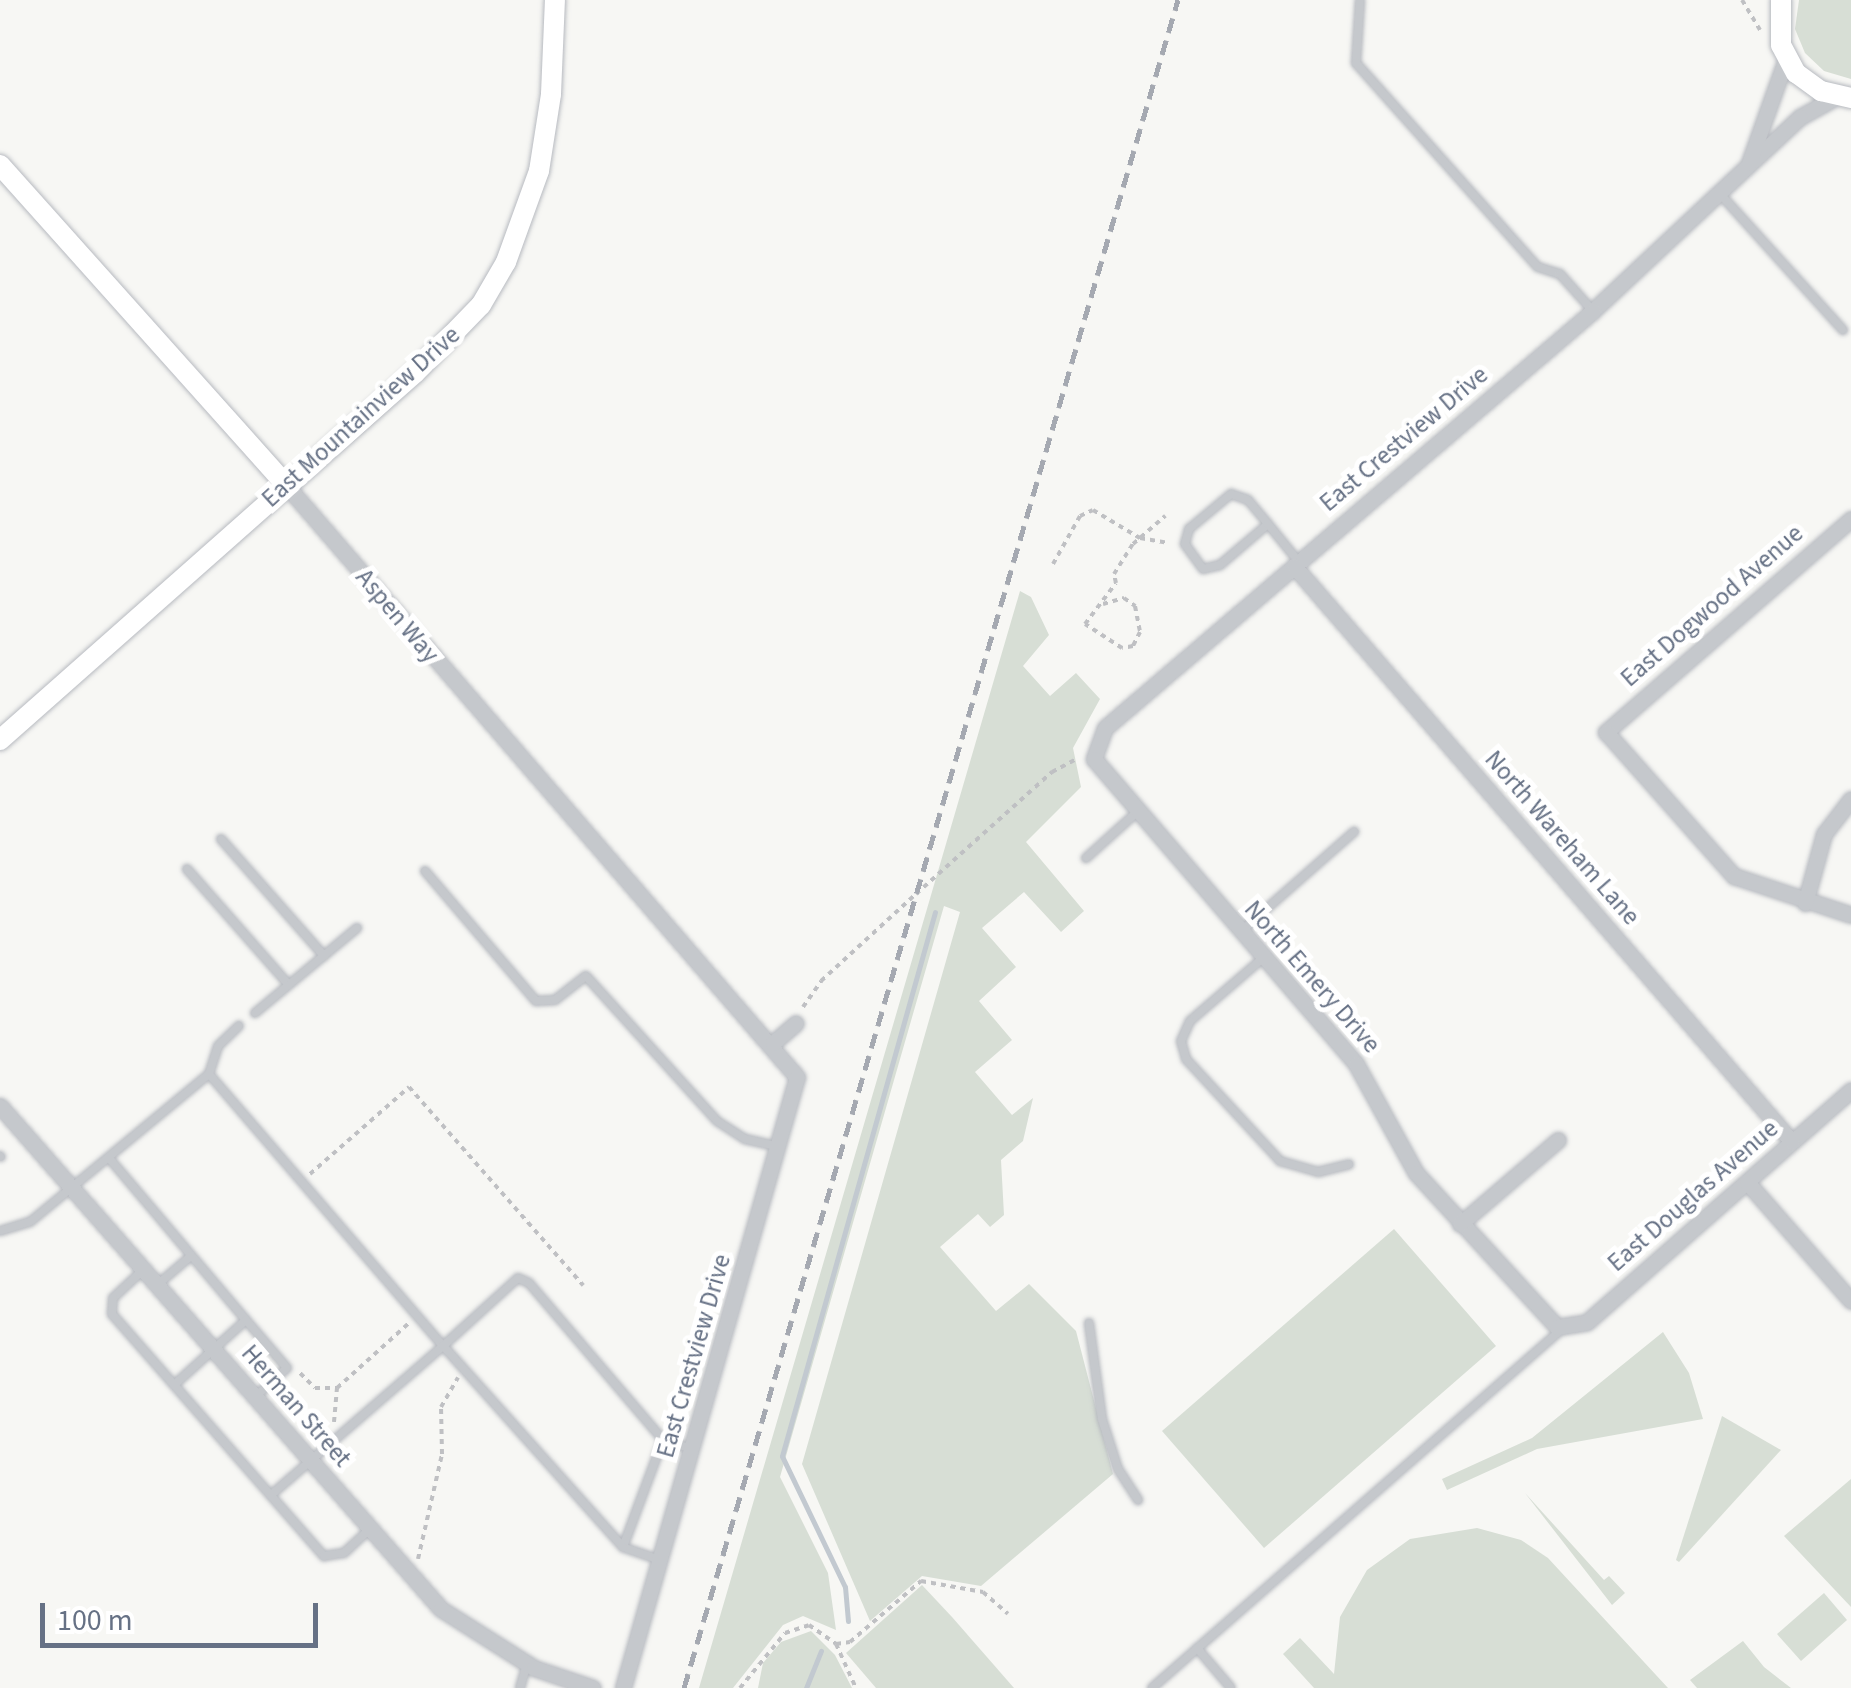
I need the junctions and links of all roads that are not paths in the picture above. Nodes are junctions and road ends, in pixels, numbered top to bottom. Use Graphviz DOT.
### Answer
graph roads {
  1 [pos="555,0"];
  2 [pos="1360,0"];
  3 [pos="1762,0"];
  4 [pos="1779,9"];
  5 [pos="1786,59"];
  6 [pos="1843,98"];
  7 [pos="1749,163"];
  8 [pos="0,165"];
  9 [pos="1721,194"];
  10 [pos="1594,311"];
  11 [pos="1843,330"];
  12 [pos="286,485"];
  13 [pos="1851,518"];
  14 [pos="1268,524"];
  15 [pos="1296,564"];
  16 [pos="0,740"];
  17 [pos="1094,752"];
  18 [pos="1851,799"];
  19 [pos="1136,813"];
  20 [pos="1354,832"];
  21 [pos="221,839"];
  22 [pos="1086,858"];
  23 [pos="186,870"];
  24 [pos="425,871"];
  25 [pos="1805,902"];
  26 [pos="1851,915"];
  27 [pos="357,928"];
  28 [pos="1240,932"];
  29 [pos="324,956"];
  30 [pos="1263,958"];
  31 [pos="289,985"];
  32 [pos="255,1013"];
  33 [pos="796,1023"];
  34 [pos="239,1026"];
  35 [pos="772,1043"];
  36 [pos="209,1074"];
  37 [pos="1851,1090"];
  38 [pos="0,1106"];
  39 [pos="1558,1140"];
  40 [pos="1792,1142"];
  41 [pos="780,1148"];
  42 [pos="109,1158"];
  43 [pos="1349,1164"];
  44 [pos="1747,1182"];
  45 [pos="72,1188"];
  46 [pos="1460,1224"];
  47 [pos="0,1231"];
  48 [pos="191,1256"];
  49 [pos="143,1270"];
  50 [pos="156,1285"];
  51 [pos="1851,1302"];
  52 [pos="246,1320"];
  53 [pos="1089,1323"];
  54 [pos="1562,1329"];
  55 [pos="442,1346"];
  56 [pos="213,1350"];
  57 [pos="174,1385"];
  58 [pos="254,1397"];
  59 [pos="663,1440"];
  60 [pos="693,1449"];
  61 [pos="310,1461"];
  62 [pos="271,1496"];
  63 [pos="1138,1500"];
  64 [pos="370,1529"];
  65 [pos="623,1546"];
  66 [pos="660,1561"];
  67 [pos="1197,1648"];
  68 [pos="527,1664"];
  69 [pos="567,1684"];
  70 [pos="520,1688"];
  71 [pos="592,1688"];
  72 [pos="623,1688"];
  73 [pos="1152,1688"];
  74 [pos="1231,1688"];
  1 -- 12 [label="main road, East Mountainview Drive"];
  2 -- 10 [label="lane"];
  3 -- 4 [label="main road"];
  4 -- 5 [label="main road"];
  5 -- 6 [label="main road"];
  5 -- 7 [label="street, East Crestview Drive"];
  6 -- 7 [label="street, East Crestview Drive"];
  7 -- 9 [label="street, East Crestview Drive"];
  8 -- 12 [label="main road, Aspen Way"];
  9 -- 10 [label="street, East Crestview Drive"];
  9 -- 11 [label="lane"];
  10 -- 15 [label="street, East Crestview Drive"];
  12 -- 16 [label="main road, East Mountainview Drive"];
  12 -- 35 [label="street, Aspen Way"];
  13 -- 25 [label="street, East Dogwood Avenue"];
  14 -- 14 [label="lane"];
  14 -- 15 [label="lane"];
  15 -- 17 [label="street, East Crestview Drive"];
  15 -- 40 [label="street, North Wareham Lane"];
  17 -- 19 [label="street, North Emery Drive"];
  18 -- 25 [label="street"];
  19 -- 22 [label="lane"];
  19 -- 28 [label="street, North Emery Drive"];
  20 -- 28 [label="lane"];
  21 -- 29 [label="lane"];
  23 -- 31 [label="lane"];
  24 -- 41 [label="lane"];
  25 -- 26 [label="street"];
  27 -- 29 [label="lane"];
  28 -- 30 [label="street, North Emery Drive"];
  29 -- 31 [label="lane"];
  30 -- 43 [label="lane"];
  30 -- 46 [label="street, North Emery Drive"];
  31 -- 32 [label="lane"];
  33 -- 35 [label="street"];
  34 -- 36 [label="lane"];
  35 -- 41 [label="street, East Crestview Drive"];
  36 -- 42 [label="lane"];
  36 -- 55 [label="lane"];
  37 -- 40 [label="street, East Douglas Avenue"];
  38 -- 45 [label="street, Herman Street"];
  39 -- 46 [label="street"];
  40 -- 44 [label="street, East Douglas Avenue"];
  41 -- 60 [label="street, East Crestview Drive"];
  42 -- 45 [label="lane"];
  42 -- 48 [label="lane"];
  44 -- 51 [label="street"];
  44 -- 54 [label="street, East Douglas Avenue"];
  45 -- 47 [label="lane"];
  45 -- 49 [label="street, Herman Street"];
  46 -- 54 [label="street, North Emery Drive"];
  48 -- 50 [label="lane"];
  48 -- 52 [label="lane"];
  49 -- 50 [label="street, Herman Street"];
  49 -- 57 [label="lane"];
  50 -- 56 [label="street, Herman Street"];
  52 -- 56 [label="lane"];
  52 -- 58 [label="lane"];
  53 -- 63 [label="lane"];
  54 -- 67 [label="lane"];
  55 -- 59 [label="lane"];
  55 -- 61 [label="lane"];
  55 -- 65 [label="lane"];
  56 -- 57 [label="lane"];
  56 -- 58 [label="street, Herman Street"];
  57 -- 62 [label="lane"];
  58 -- 61 [label="street, Herman Street"];
  59 -- 60 [label="lane"];
  59 -- 65 [label="lane"];
  60 -- 66 [label="street, East Crestview Drive"];
  61 -- 62 [label="lane"];
  61 -- 64 [label="street, Herman Street"];
  62 -- 64 [label="lane"];
  64 -- 68 [label="street, Herman Street"];
  65 -- 66 [label="lane"];
  66 -- 72 [label="street, East Crestview Drive"];
  67 -- 73 [label="lane"];
  67 -- 74 [label="lane"];
  68 -- 69 [label="street, Herman Street"];
  68 -- 70 [label="lane"];
  69 -- 71 [label="street, Herman Street"];
}
